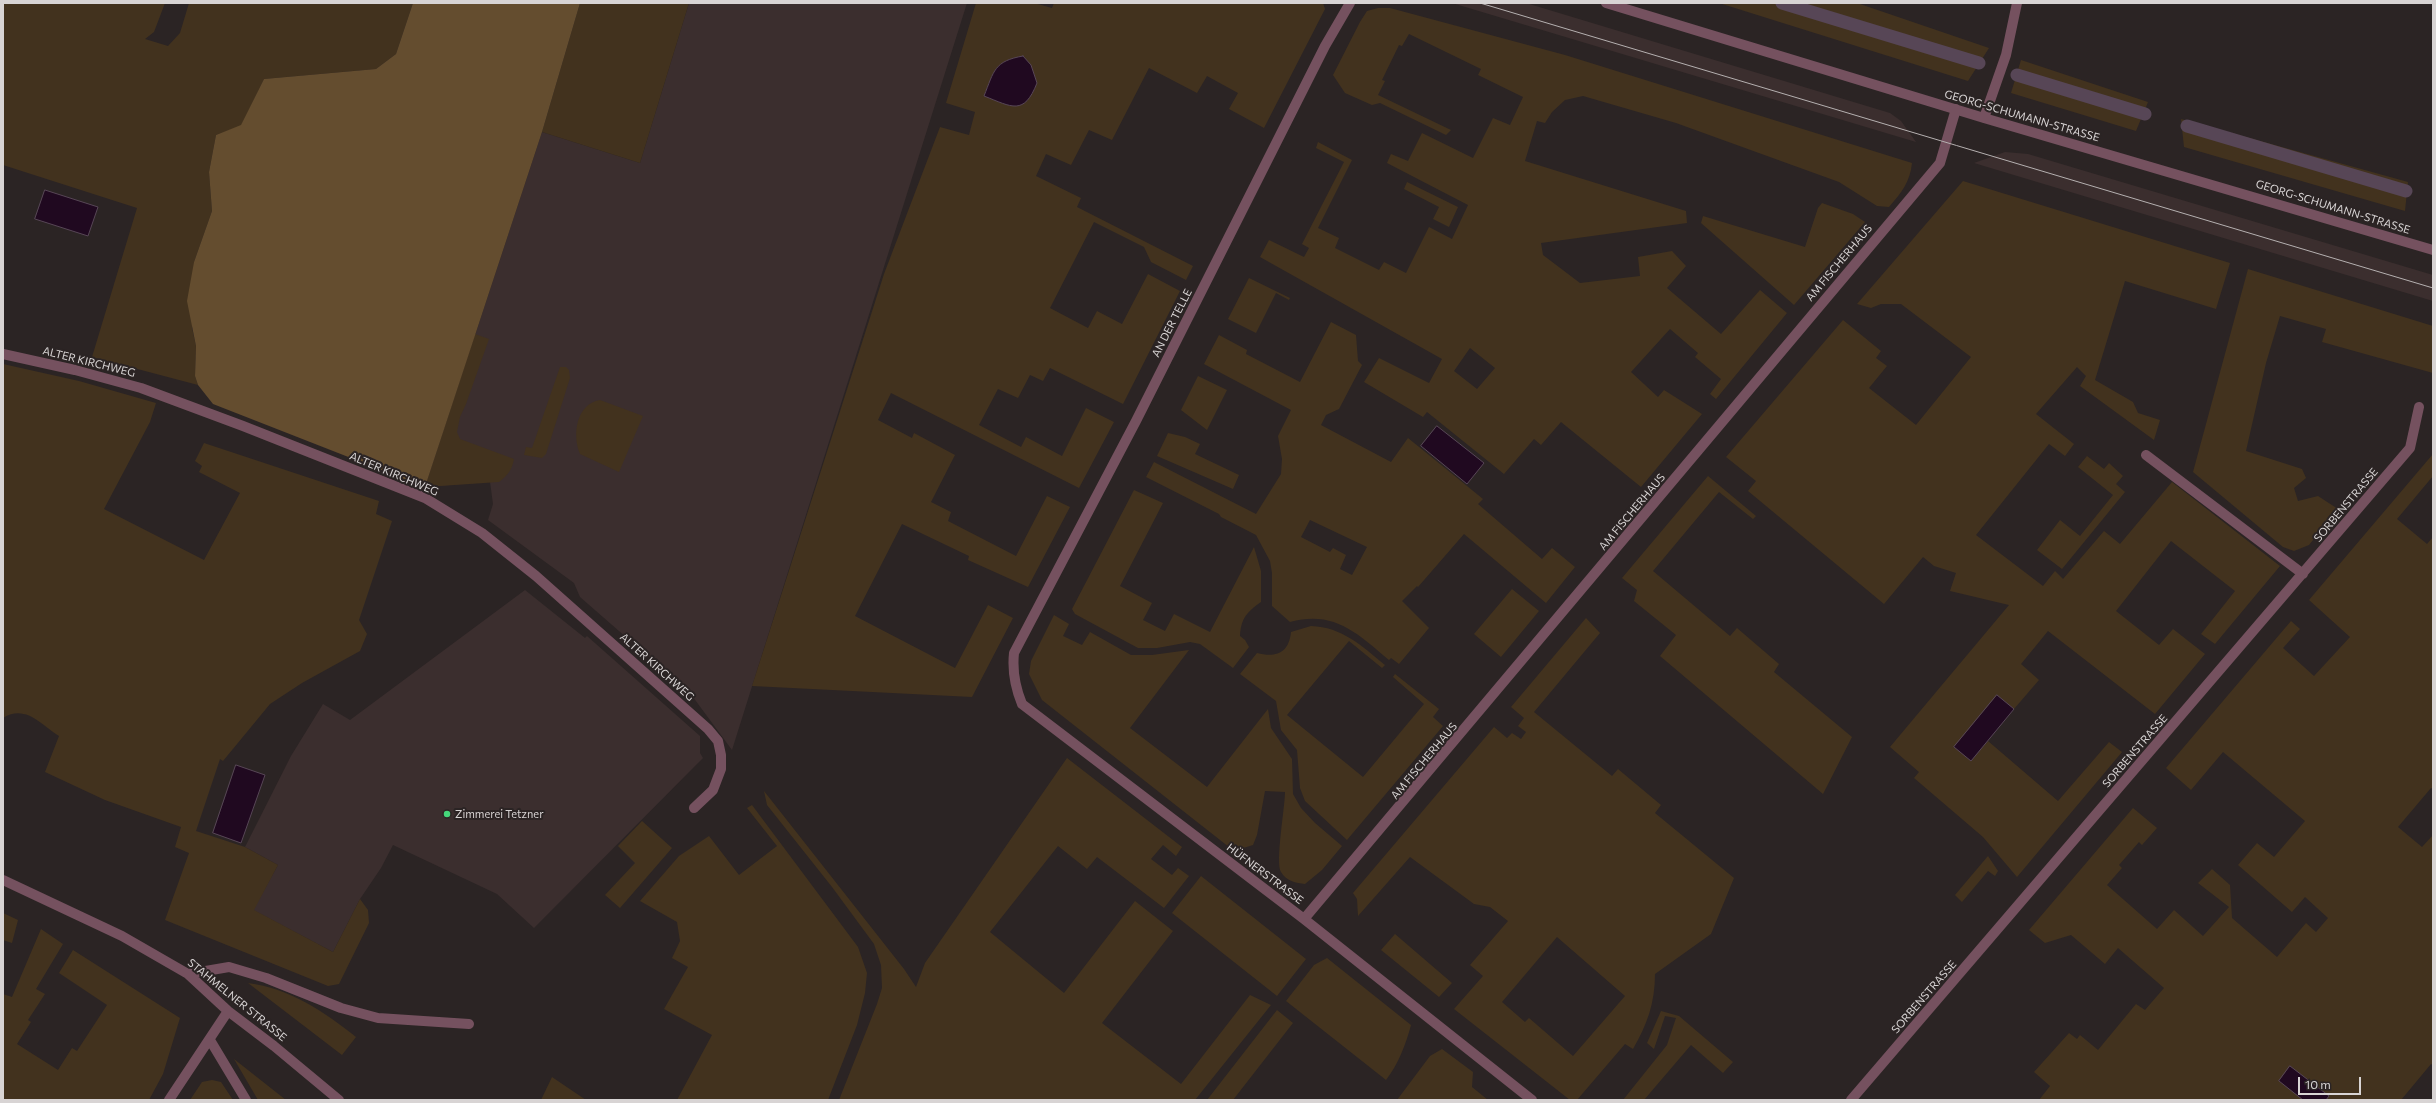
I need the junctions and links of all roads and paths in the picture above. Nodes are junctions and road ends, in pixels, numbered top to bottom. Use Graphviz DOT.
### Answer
graph roads {
  1 [pos="1350,3"];
  2 [pos="1606,3"];
  3 [pos="2017,3"];
  4 [pos="1956,109"];
  5 [pos="1984,118"];
  6 [pos="2433,250"];
  7 [pos="3,354"];
  8 [pos="2419,407"];
  9 [pos="2146,455"];
  10 [pos="2303,574"];
  11 [pos="1014,653"];
  12 [pos="694,808"];
  13 [pos="3,880"];
  14 [pos="1304,919"];
  15 [pos="188,974"];
  16 [pos="228,1012"];
  17 [pos="469,1024"];
  18 [pos="210,1040"];
  19 [pos="169,1100"];
  20 [pos="246,1100"];
  21 [pos="339,1100"];
  22 [pos="1532,1100"];
  23 [pos="1852,1100"];
  1 -- 11 [label="street, AN DER TELLE"];
  2 -- 4 [label="street, GEORG-SCHUMANN-STRASSE"];
  3 -- 5 [label="street"];
  4 -- 5 [label="street, GEORG-SCHUMANN-STRASSE"];
  4 -- 14 [label="street, AM FISCHERHAUS"];
  5 -- 6 [label="street, GEORG-SCHUMANN-STRASSE"];
  7 -- 12 [label="street, ALTER KIRCHWEG"];
  8 -- 10 [label="street, SORBENSTRASSE"];
  9 -- 10 [label="street"];
  10 -- 23 [label="street, SORBENSTRASSE"];
  11 -- 14 [label="street, HÜFNERSTRASSE"];
  13 -- 15 [label="street, STAHMELNER STRASSE"];
  14 -- 22 [label="street, HÜFNERSTRASSE"];
  15 -- 16 [label="street, STAHMELNER STRASSE"];
  15 -- 17 [label="street"];
  16 -- 18 [label="street"];
  16 -- 21 [label="street, STAHMELNER STRASSE"];
  18 -- 19 [label="street"];
  18 -- 20 [label="street"];
}
